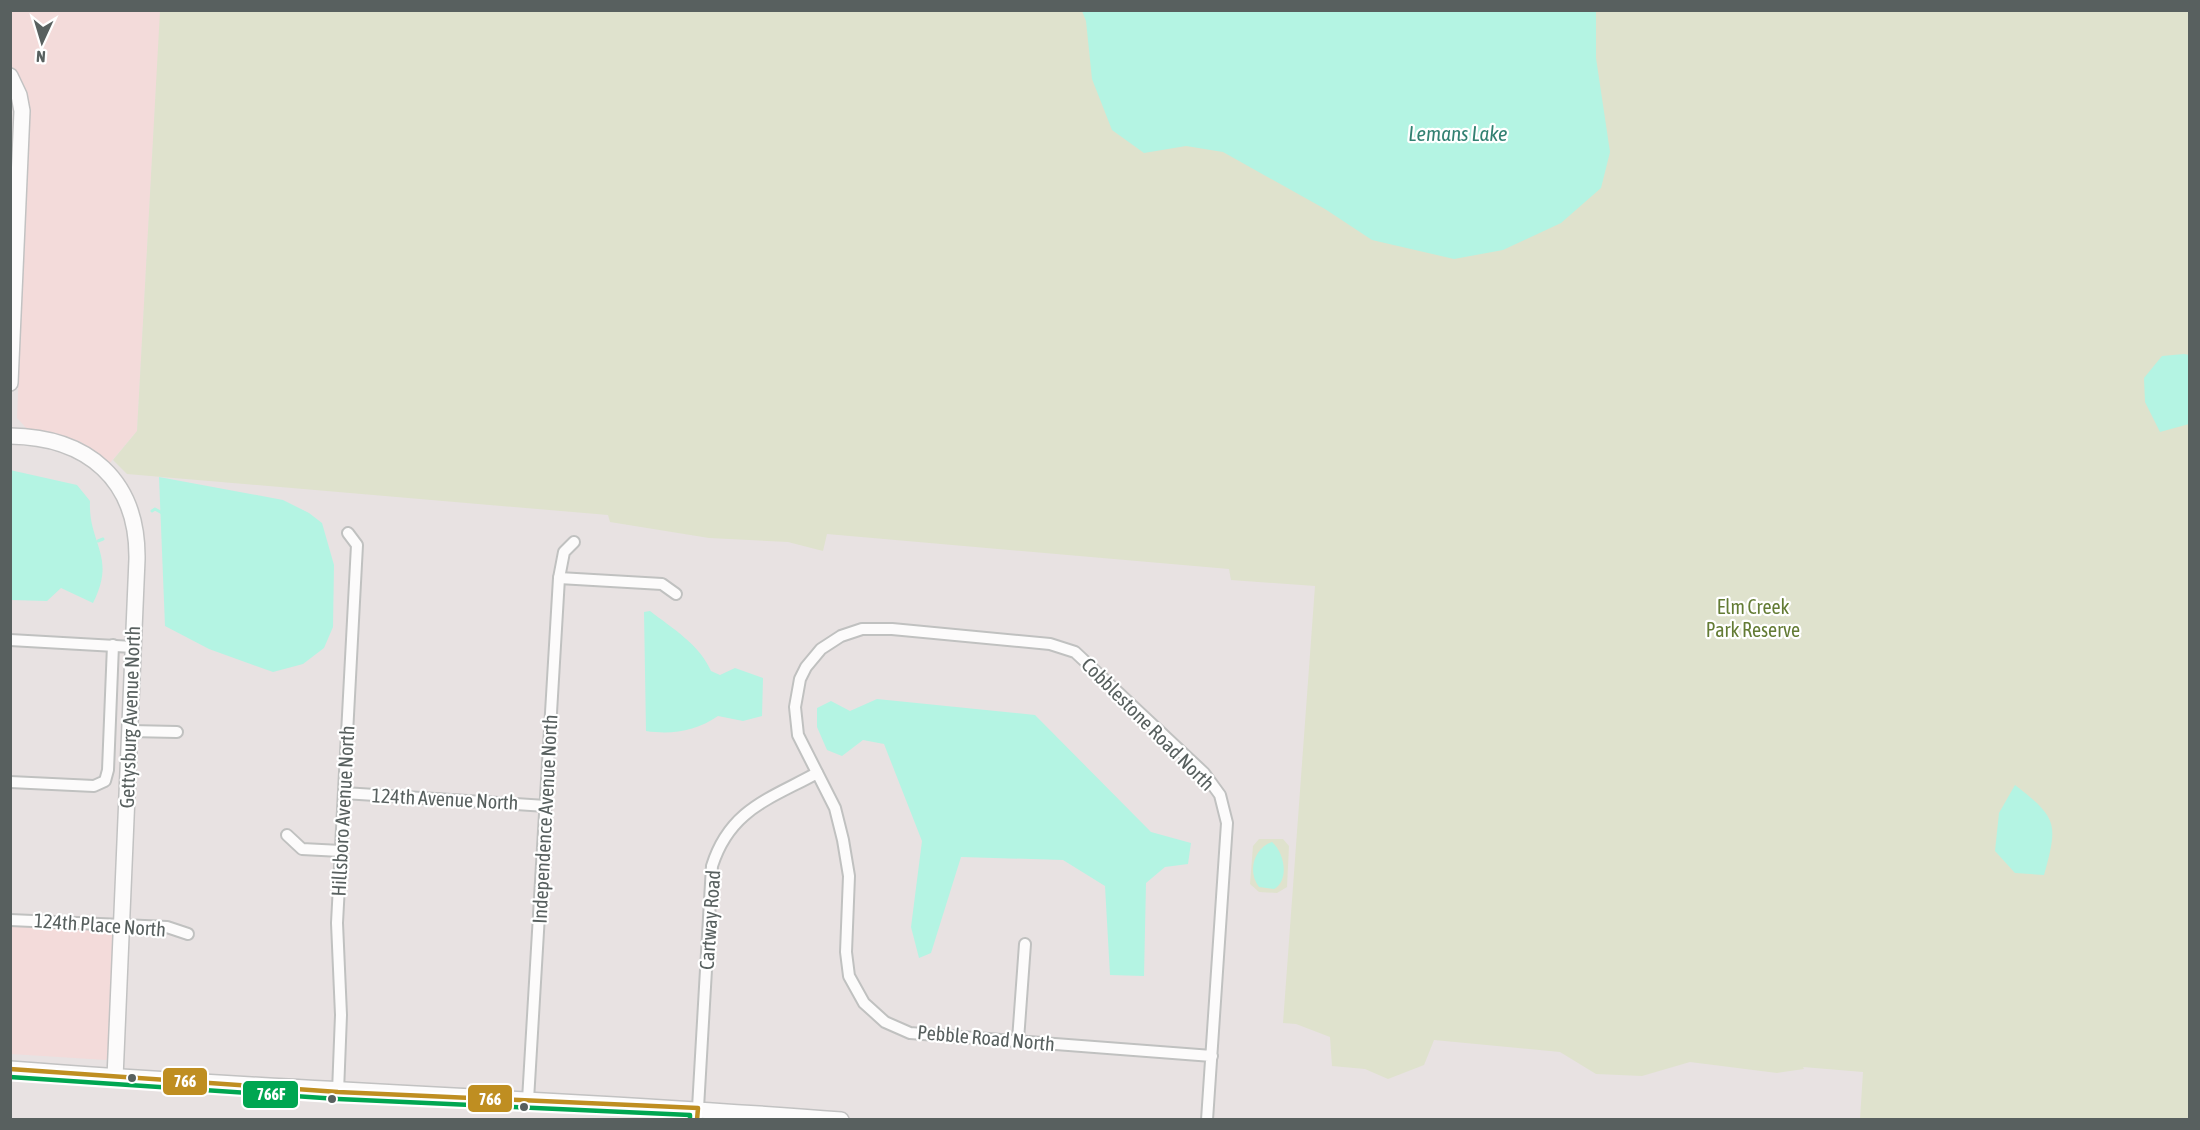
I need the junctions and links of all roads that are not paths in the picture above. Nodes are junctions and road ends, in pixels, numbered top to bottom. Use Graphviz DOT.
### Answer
graph roads {
  1 [pos="10,76"];
  2 [pos="10,383"];
  3 [pos="10,436"];
  4 [pos="348,533"];
  5 [pos="574,542"];
  6 [pos="559,578"];
  7 [pos="676,594"];
  8 [pos="10,640"];
  9 [pos="113,645"];
  10 [pos="133,647"];
  11 [pos="130,731"];
  12 [pos="177,732"];
  13 [pos="818,773"];
  14 [pos="10,782"];
  15 [pos="344,793"];
  16 [pos="546,806"];
  17 [pos="287,835"];
  18 [pos="341,851"];
  19 [pos="10,920"];
  20 [pos="122,926"];
  21 [pos="188,934"];
  22 [pos="1025,944"];
  23 [pos="1018,1040"];
  24 [pos="1212,1056"];
  25 [pos="10,1069"];
  26 [pos="115,1078"];
  27 [pos="338,1092"];
  28 [pos="528,1100"];
  29 [pos="697,1114"];
  30 [pos="841,1119"];
  31 [pos="1207,1119"];
  1 -- 2 [label="street"];
  3 -- 10 [label="street, Gettysburg Avenue North"];
  4 -- 15 [label="street, Hillsboro Avenue North"];
  5 -- 6 [label="street, Independence Avenue North"];
  6 -- 7 [label="street"];
  6 -- 16 [label="street, Independence Avenue North"];
  8 -- 9 [label="street"];
  9 -- 10 [label="street"];
  9 -- 14 [label="street"];
  10 -- 11 [label="street, Gettysburg Avenue North"];
  11 -- 12 [label="street"];
  11 -- 20 [label="street, Gettysburg Avenue North"];
  13 -- 23 [label="street, Pebble Road North"];
  13 -- 24 [label="street, Cobblestone Road North"];
  13 -- 29 [label="street, Cartway Road"];
  15 -- 16 [label="street, 124th Avenue North"];
  15 -- 18 [label="street, Hillsboro Avenue North"];
  16 -- 28 [label="street, Independence Avenue North"];
  17 -- 18 [label="street"];
  18 -- 27 [label="street, Hillsboro Avenue North"];
  19 -- 20 [label="street, 124th Place North"];
  20 -- 21 [label="street, 124th Place North"];
  20 -- 26 [label="street, Gettysburg Avenue North"];
  22 -- 23 [label="street"];
  23 -- 24 [label="street, Pebble Road North"];
  24 -- 31 [label="street, Cobblestone Road North"];
  25 -- 26 [label="street"];
  26 -- 27 [label="street"];
  27 -- 28 [label="street"];
  28 -- 29 [label="street"];
  29 -- 30 [label="street"];
}
